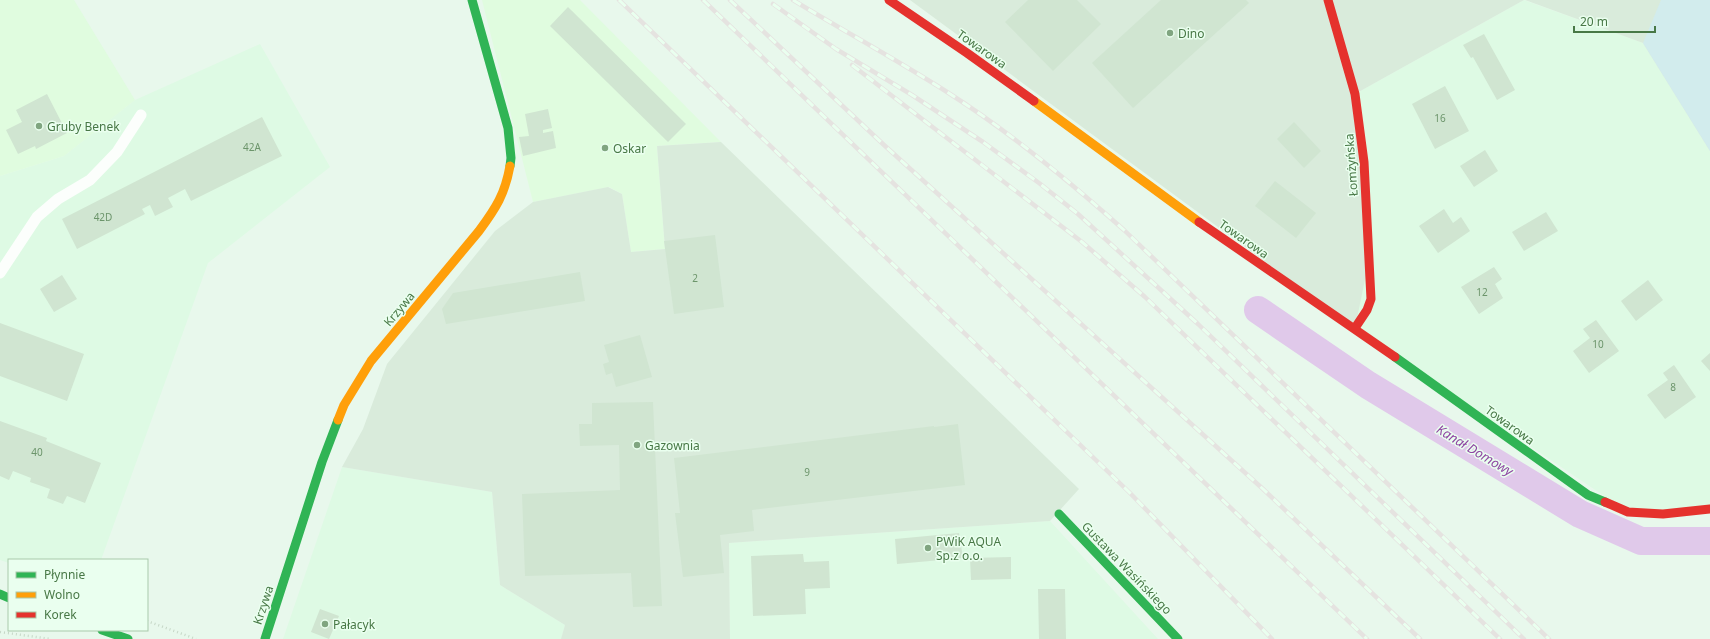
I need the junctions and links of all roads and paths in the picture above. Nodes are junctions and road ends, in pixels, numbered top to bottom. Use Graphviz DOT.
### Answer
graph roads {
  1 [pos="472,0"];
  2 [pos="889,0"];
  3 [pos="1328,0"];
  4 [pos="141,115"];
  5 [pos="0,273"];
  6 [pos="1354,328"];
  7 [pos="1710,509"];
  8 [pos="1059,514"];
  9 [pos="148,621"];
  10 [pos="105,631"];
  11 [pos="0,632"];
  12 [pos="52,639"];
  13 [pos="128,639"];
  14 [pos="196,639"];
  15 [pos="265,639"];
  16 [pos="1178,639"];
  1 -- 15 [label="street, Krzywa"];
  2 -- 6 [label="street, Towarowa"];
  3 -- 6 [label="street, Łomżyńska"];
  4 -- 5 [label="lane"];
  6 -- 7 [label="street, Towarowa"];
  8 -- 16 [label="street, Gustawa Wasińskiego"];
  9 -- 14 [label="path"];
  10 -- 13 [label="street"];
  11 -- 12 [label="path"];
}
